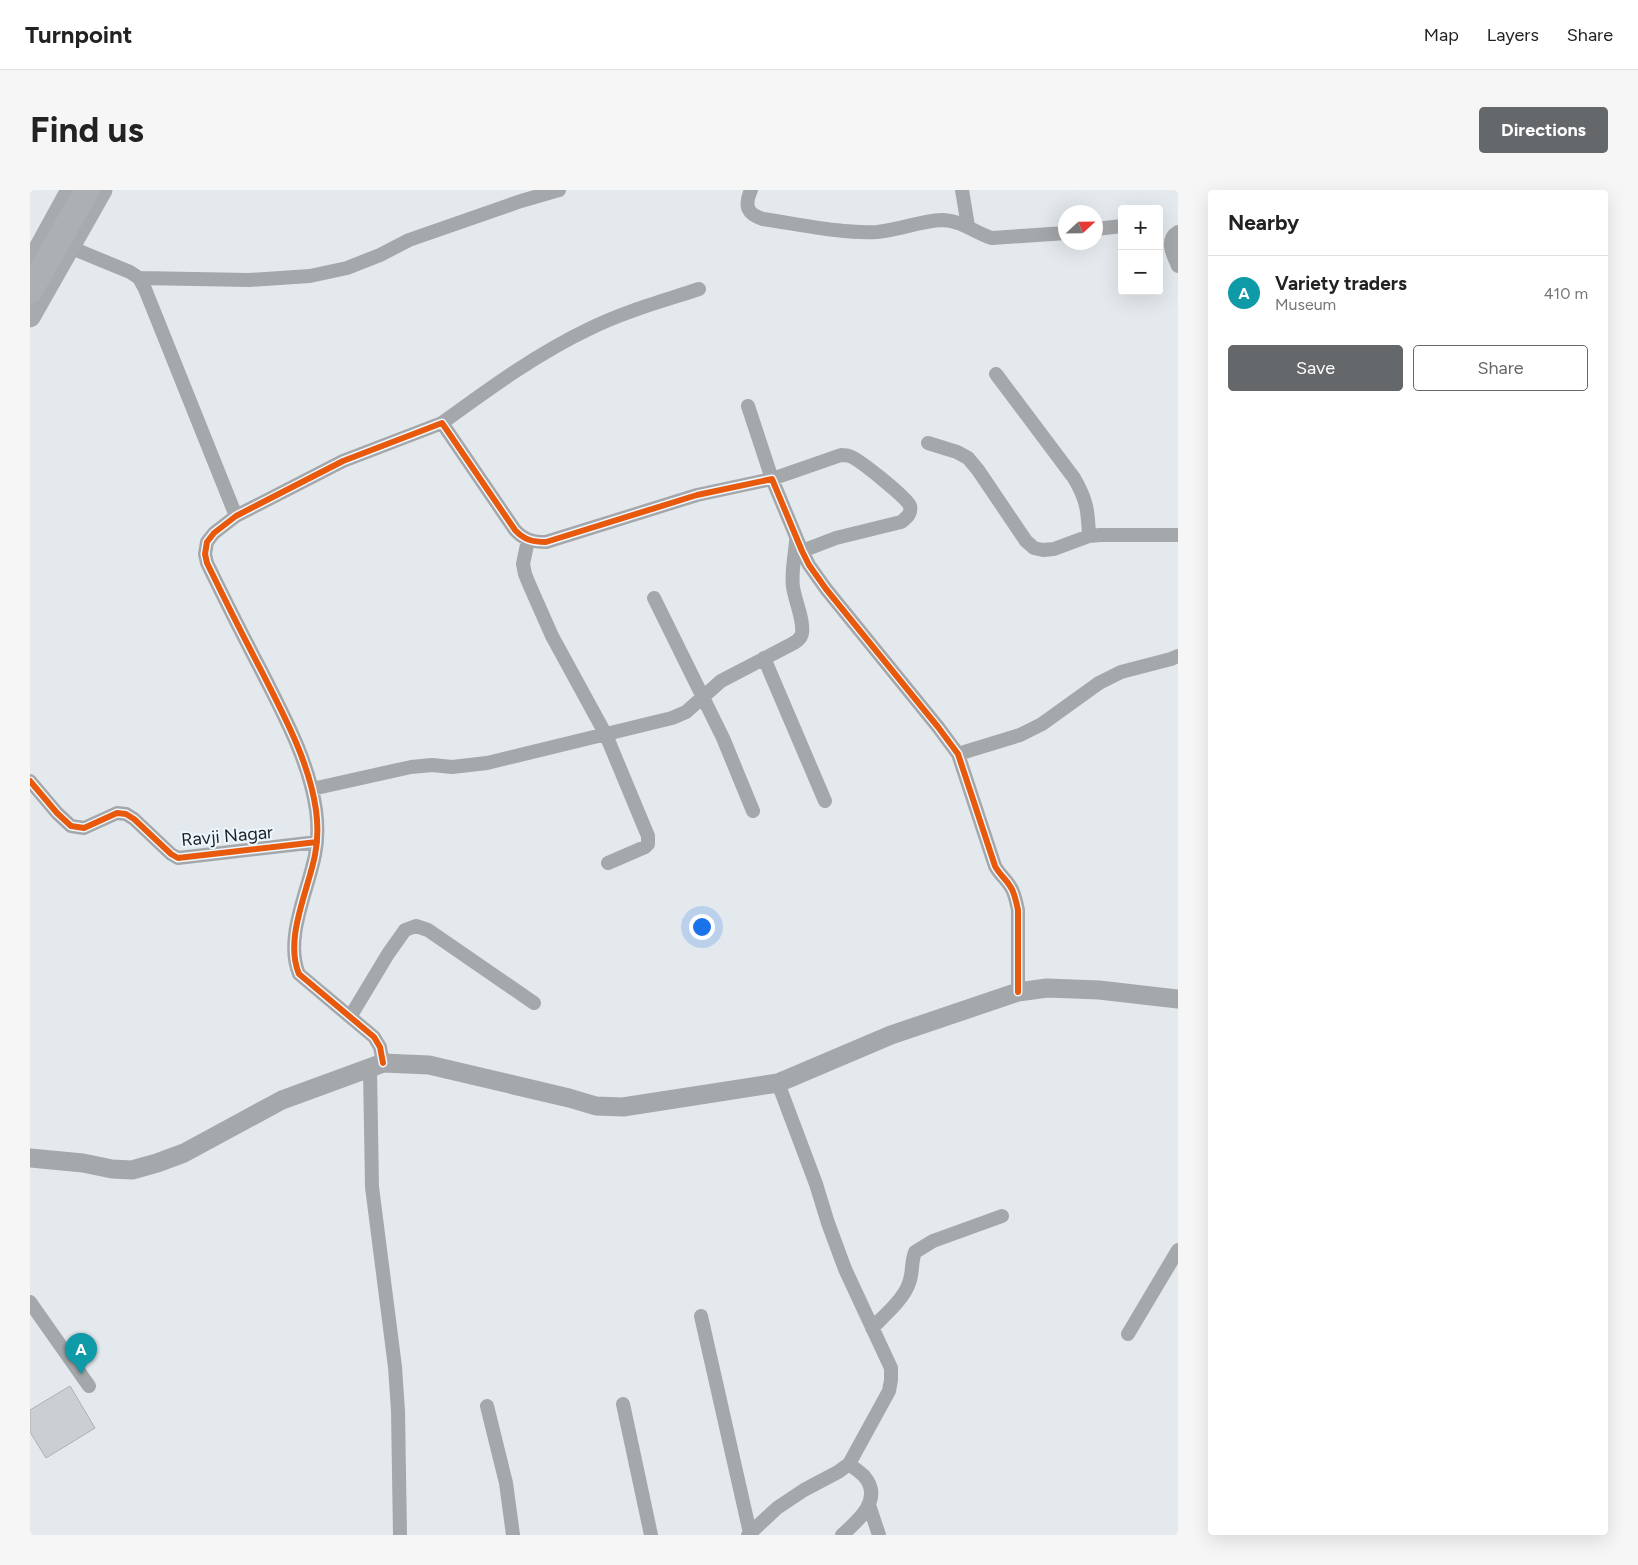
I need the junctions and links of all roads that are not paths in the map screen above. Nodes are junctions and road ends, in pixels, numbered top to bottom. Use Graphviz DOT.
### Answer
graph roads {
  1 [pos="71,190"];
  2 [pos="87,190"];
  3 [pos="102,190"];
  4 [pos="559,190"];
  5 [pos="751,190"];
  6 [pos="962,190"];
  7 [pos="968,226"];
  8 [pos="1118,226"];
  9 [pos="1103,228"];
  10 [pos="1178,232"];
  11 [pos="1058,234"];
  12 [pos="46,237"];
  13 [pos="70,247"];
  14 [pos="30,265"];
  15 [pos="1178,266"];
  16 [pos="139,278"];
  17 [pos="699,289"];
  18 [pos="30,290"];
  19 [pos="30,317"];
  20 [pos="996,374"];
  21 [pos="748,406"];
  22 [pos="442,423"];
  23 [pos="928,444"];
  24 [pos="772,479"];
  25 [pos="236,516"];
  26 [pos="1178,535"];
  27 [pos="1089,536"];
  28 [pos="528,540"];
  29 [pos="799,546"];
  30 [pos="654,598"];
  31 [pos="1178,656"];
  32 [pos="764,658"];
  33 [pos="703,696"];
  34 [pos="606,735"];
  35 [pos="958,754"];
  36 [pos="30,781"];
  37 [pos="312,789"];
  38 [pos="825,801"];
  39 [pos="753,811"];
  40 [pos="316,842"];
  41 [pos="608,863"];
  42 [pos="1018,992"];
  43 [pos="1178,999"];
  44 [pos="534,1003"];
  45 [pos="350,1017"];
  46 [pos="377,1066"];
  47 [pos="778,1083"];
  48 [pos="30,1158"];
  49 [pos="1002,1216"];
  50 [pos="1178,1250"];
  51 [pos="30,1302"];
  52 [pos="701,1316"];
  53 [pos="872,1328"];
  54 [pos="1128,1334"];
  55 [pos="89,1386"];
  56 [pos="623,1404"];
  57 [pos="488,1406"];
  58 [pos="849,1464"];
  59 [pos="869,1505"];
  60 [pos="749,1534"];
  61 [pos="400,1535"];
  62 [pos="513,1535"];
  63 [pos="651,1535"];
  64 [pos="842,1535"];
  65 [pos="878,1535"];
  1 -- 12 [label="main road"];
  2 -- 18 [label="highway, bridge"];
  3 -- 13 [label="main road"];
  4 -- 16 [label="street"];
  5 -- 7 [label="street"];
  6 -- 7 [label="street"];
  7 -- 11 [label="street"];
  8 -- 9 [label="street"];
  10 -- 15 [label="street"];
  12 -- 13 [label="street"];
  12 -- 14 [label="main road"];
  13 -- 16 [label="street"];
  13 -- 19 [label="main road"];
  16 -- 25 [label="street"];
  17 -- 22 [label="street"];
  20 -- 27 [label="street"];
  21 -- 24 [label="street"];
  22 -- 25 [label="street"];
  22 -- 28 [label="street"];
  23 -- 27 [label="street"];
  24 -- 28 [label="street"];
  24 -- 29 [label="street"];
  24 -- 29 [label="street"];
  25 -- 37 [label="street"];
  26 -- 27 [label="street"];
  28 -- 34 [label="street"];
  29 -- 32 [label="street"];
  29 -- 35 [label="street"];
  30 -- 33 [label="street"];
  31 -- 35 [label="street"];
  32 -- 33 [label="street"];
  32 -- 38 [label="street"];
  33 -- 34 [label="street"];
  33 -- 39 [label="street"];
  34 -- 37 [label="street"];
  34 -- 41 [label="street"];
  35 -- 42 [label="street"];
  36 -- 40 [label="street, Ravji Nagar"];
  37 -- 40 [label="street"];
  40 -- 45 [label="street"];
  42 -- 43 [label="street"];
  42 -- 47 [label="street"];
  44 -- 45 [label="street"];
  45 -- 46 [label="street"];
  46 -- 47 [label="street"];
  46 -- 48 [label="street"];
  46 -- 61 [label="street"];
  47 -- 53 [label="street"];
  49 -- 53 [label="street"];
  50 -- 54 [label="street"];
  51 -- 55 [label="street"];
  52 -- 60 [label="street"];
  53 -- 58 [label="street"];
  56 -- 63 [label="street"];
  57 -- 62 [label="street"];
  58 -- 59 [label="street"];
  58 -- 60 [label="street"];
  59 -- 64 [label="street"];
  59 -- 65 [label="street"];
}
